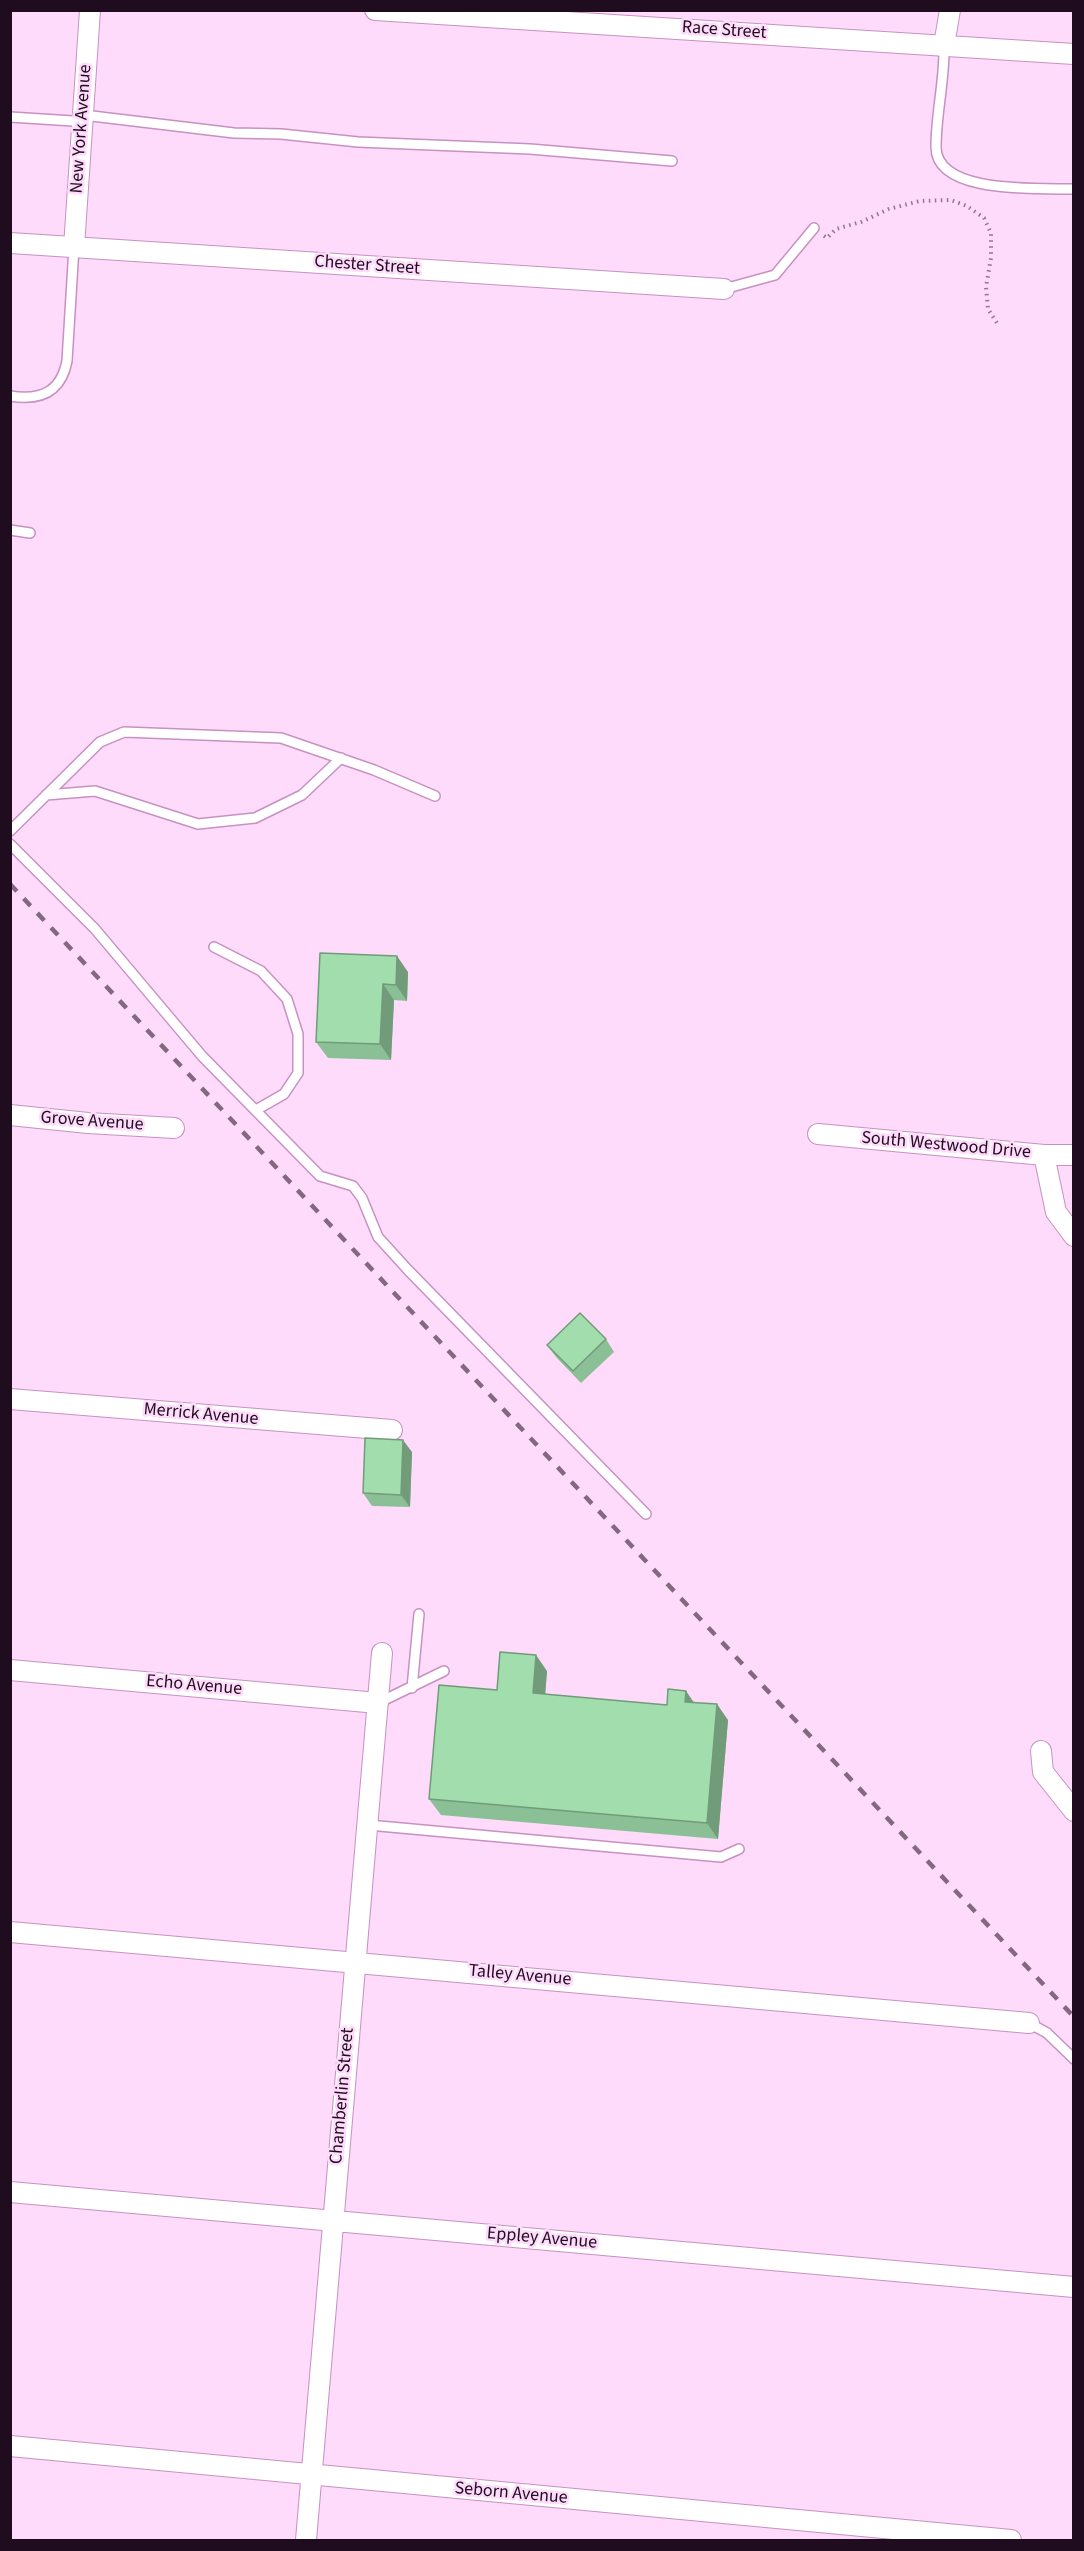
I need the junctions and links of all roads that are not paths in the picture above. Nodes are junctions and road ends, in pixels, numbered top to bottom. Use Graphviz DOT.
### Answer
graph roads {
  1 [pos="90,10"];
  2 [pos="375,10"];
  3 [pos="950,10"];
  4 [pos="944,45"];
  5 [pos="1074,54"];
  6 [pos="10,117"];
  7 [pos="82,118"];
  8 [pos="672,161"];
  9 [pos="1074,189"];
  10 [pos="814,228"];
  11 [pos="10,243"];
  12 [pos="74,247"];
  13 [pos="724,289"];
  14 [pos="10,396"];
  15 [pos="10,530"];
  16 [pos="30,533"];
  17 [pos="341,759"];
  18 [pos="46,795"];
  19 [pos="435,796"];
  20 [pos="10,831"];
  21 [pos="10,844"];
  22 [pos="214,947"];
  23 [pos="256,1110"];
  24 [pos="10,1115"];
  25 [pos="174,1128"];
  26 [pos="818,1134"];
  27 [pos="1044,1155"];
  28 [pos="1074,1155"];
  29 [pos="1074,1236"];
  30 [pos="10,1399"];
  31 [pos="392,1430"];
  32 [pos="646,1514"];
  33 [pos="419,1614"];
  34 [pos="382,1653"];
  35 [pos="10,1670"];
  36 [pos="444,1671"];
  37 [pos="412,1688"];
  38 [pos="378,1703"];
  39 [pos="1041,1751"];
  40 [pos="1074,1811"];
  41 [pos="368,1825"];
  42 [pos="738,1849"];
  43 [pos="10,1932"];
  44 [pos="355,1961"];
  45 [pos="1029,2023"];
  46 [pos="1074,2059"];
  47 [pos="10,2192"];
  48 [pos="333,2221"];
  49 [pos="1074,2287"];
  50 [pos="10,2446"];
  51 [pos="312,2475"];
  52 [pos="306,2541"];
  53 [pos="1011,2541"];
  1 -- 7 [label="street, New York Avenue"];
  2 -- 4 [label="street, Race Street"];
  3 -- 4 [label="street"];
  4 -- 5 [label="street, Race Street"];
  4 -- 9 [label="lane"];
  6 -- 7 [label="lane"];
  7 -- 8 [label="lane"];
  7 -- 12 [label="street, New York Avenue"];
  10 -- 13 [label="lane"];
  11 -- 12 [label="street, Chester Street"];
  12 -- 13 [label="street, Chester Street"];
  12 -- 14 [label="lane"];
  15 -- 16 [label="lane"];
  17 -- 18 [label="lane"];
  17 -- 18 [label="lane"];
  17 -- 19 [label="lane"];
  18 -- 20 [label="lane"];
  21 -- 23 [label="lane"];
  22 -- 23 [label="lane"];
  23 -- 32 [label="lane"];
  24 -- 25 [label="street, Grove Avenue"];
  26 -- 27 [label="street, South Westwood Drive"];
  27 -- 28 [label="street, South Westwood Drive"];
  27 -- 29 [label="street"];
  30 -- 31 [label="street, Merrick Avenue"];
  33 -- 37 [label="lane"];
  34 -- 38 [label="street, Chamberlin Street"];
  35 -- 38 [label="street, Echo Avenue"];
  36 -- 37 [label="lane"];
  37 -- 38 [label="lane"];
  38 -- 41 [label="street, Chamberlin Street"];
  39 -- 40 [label="street"];
  41 -- 42 [label="lane"];
  41 -- 44 [label="street, Chamberlin Street"];
  43 -- 44 [label="street, Talley Avenue"];
  44 -- 45 [label="street, Talley Avenue"];
  44 -- 48 [label="street, Chamberlin Street"];
  45 -- 46 [label="lane"];
  47 -- 48 [label="street, Eppley Avenue"];
  48 -- 49 [label="street, Eppley Avenue"];
  48 -- 51 [label="street, Chamberlin Street"];
  50 -- 51 [label="street, Seborn Avenue"];
  51 -- 52 [label="street, Chamberlin Street"];
  51 -- 53 [label="street, Seborn Avenue"];
}
